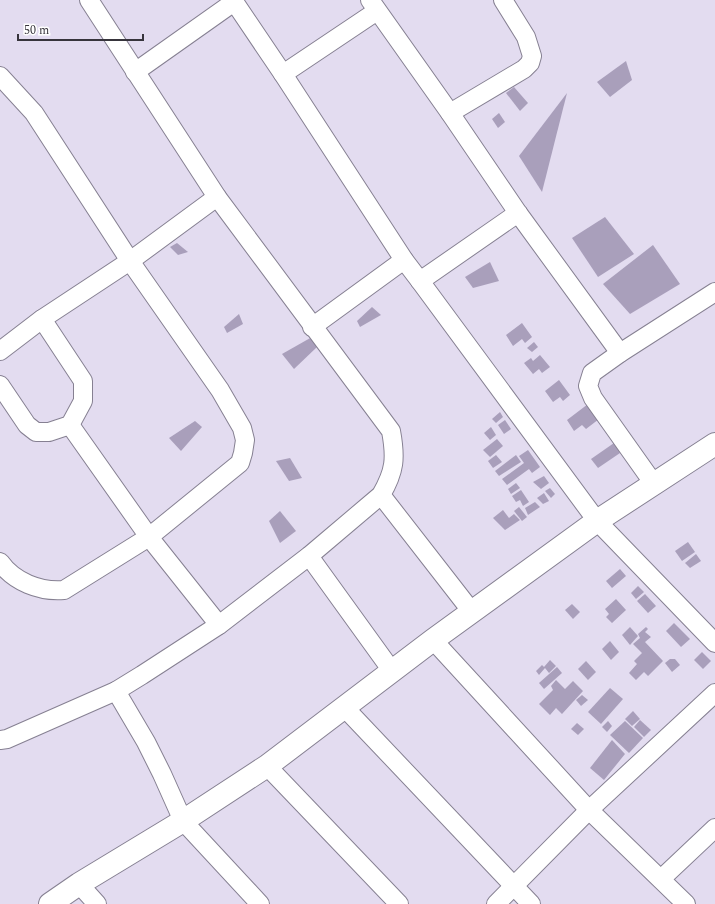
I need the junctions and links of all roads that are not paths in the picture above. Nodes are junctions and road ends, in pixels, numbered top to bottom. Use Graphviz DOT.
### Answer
graph roads {
  1 [pos="89,0"];
  2 [pos="503,0"];
  3 [pos="234,1"];
  4 [pos="374,5"];
  5 [pos="135,72"];
  6 [pos="283,74"];
  7 [pos="0,76"];
  8 [pos="450,113"];
  9 [pos="217,197"];
  10 [pos="518,213"];
  11 [pos="404,260"];
  12 [pos="130,261"];
  13 [pos="420,281"];
  14 [pos="715,292"];
  15 [pos="42,319"];
  16 [pos="312,327"];
  17 [pos="1,347"];
  18 [pos="620,354"];
  19 [pos="0,385"];
  20 [pos="70,425"];
  21 [pos="715,444"];
  22 [pos="654,484"];
  23 [pos="381,495"];
  24 [pos="598,521"];
  25 [pos="150,537"];
  26 [pos="309,556"];
  27 [pos="0,562"];
  28 [pos="472,612"];
  29 [pos="219,624"];
  30 [pos="433,640"];
  31 [pos="715,643"];
  32 [pos="392,671"];
  33 [pos="116,692"];
  34 [pos="715,693"];
  35 [pos="344,707"];
  36 [pos="0,740"];
  37 [pos="267,766"];
  38 [pos="589,810"];
  39 [pos="183,821"];
  40 [pos="715,828"];
  41 [pos="661,879"];
  42 [pos="80,884"];
  43 [pos="514,886"];
  44 [pos="50,904"];
  45 [pos="97,904"];
  46 [pos="260,904"];
  47 [pos="399,904"];
  48 [pos="496,904"];
  49 [pos="531,904"];
  50 [pos="686,904"];
  1 -- 5 [label="street"];
  2 -- 8 [label="street"];
  3 -- 5 [label="street"];
  3 -- 6 [label="street"];
  4 -- 6 [label="street"];
  4 -- 8 [label="street"];
  5 -- 9 [label="street"];
  6 -- 11 [label="street"];
  7 -- 12 [label="street"];
  8 -- 10 [label="street"];
  9 -- 12 [label="street"];
  9 -- 16 [label="street"];
  10 -- 13 [label="street"];
  10 -- 18 [label="street"];
  11 -- 13 [label="street"];
  11 -- 16 [label="street"];
  12 -- 15 [label="street"];
  12 -- 25 [label="street"];
  13 -- 24 [label="street"];
  14 -- 18 [label="street"];
  15 -- 17 [label="street"];
  15 -- 20 [label="street"];
  16 -- 23 [label="street"];
  18 -- 22 [label="street"];
  19 -- 20 [label="street"];
  20 -- 25 [label="street"];
  21 -- 22 [label="street"];
  22 -- 24 [label="street"];
  23 -- 26 [label="street"];
  23 -- 28 [label="street"];
  24 -- 28 [label="street"];
  24 -- 31 [label="street"];
  25 -- 27 [label="street"];
  25 -- 29 [label="street"];
  26 -- 29 [label="street"];
  26 -- 32 [label="street"];
  28 -- 30 [label="street"];
  29 -- 33 [label="street"];
  30 -- 32 [label="street"];
  30 -- 38 [label="street"];
  32 -- 35 [label="street"];
  33 -- 36 [label="street"];
  33 -- 39 [label="street"];
  34 -- 38 [label="street"];
  35 -- 37 [label="street"];
  35 -- 43 [label="street"];
  37 -- 39 [label="street"];
  37 -- 47 [label="street"];
  38 -- 41 [label="street"];
  38 -- 43 [label="street"];
  39 -- 42 [label="street"];
  39 -- 46 [label="street"];
  40 -- 41 [label="street"];
  41 -- 50 [label="street"];
  42 -- 44 [label="street"];
  42 -- 45 [label="street"];
  43 -- 48 [label="street"];
  43 -- 49 [label="street"];
}
